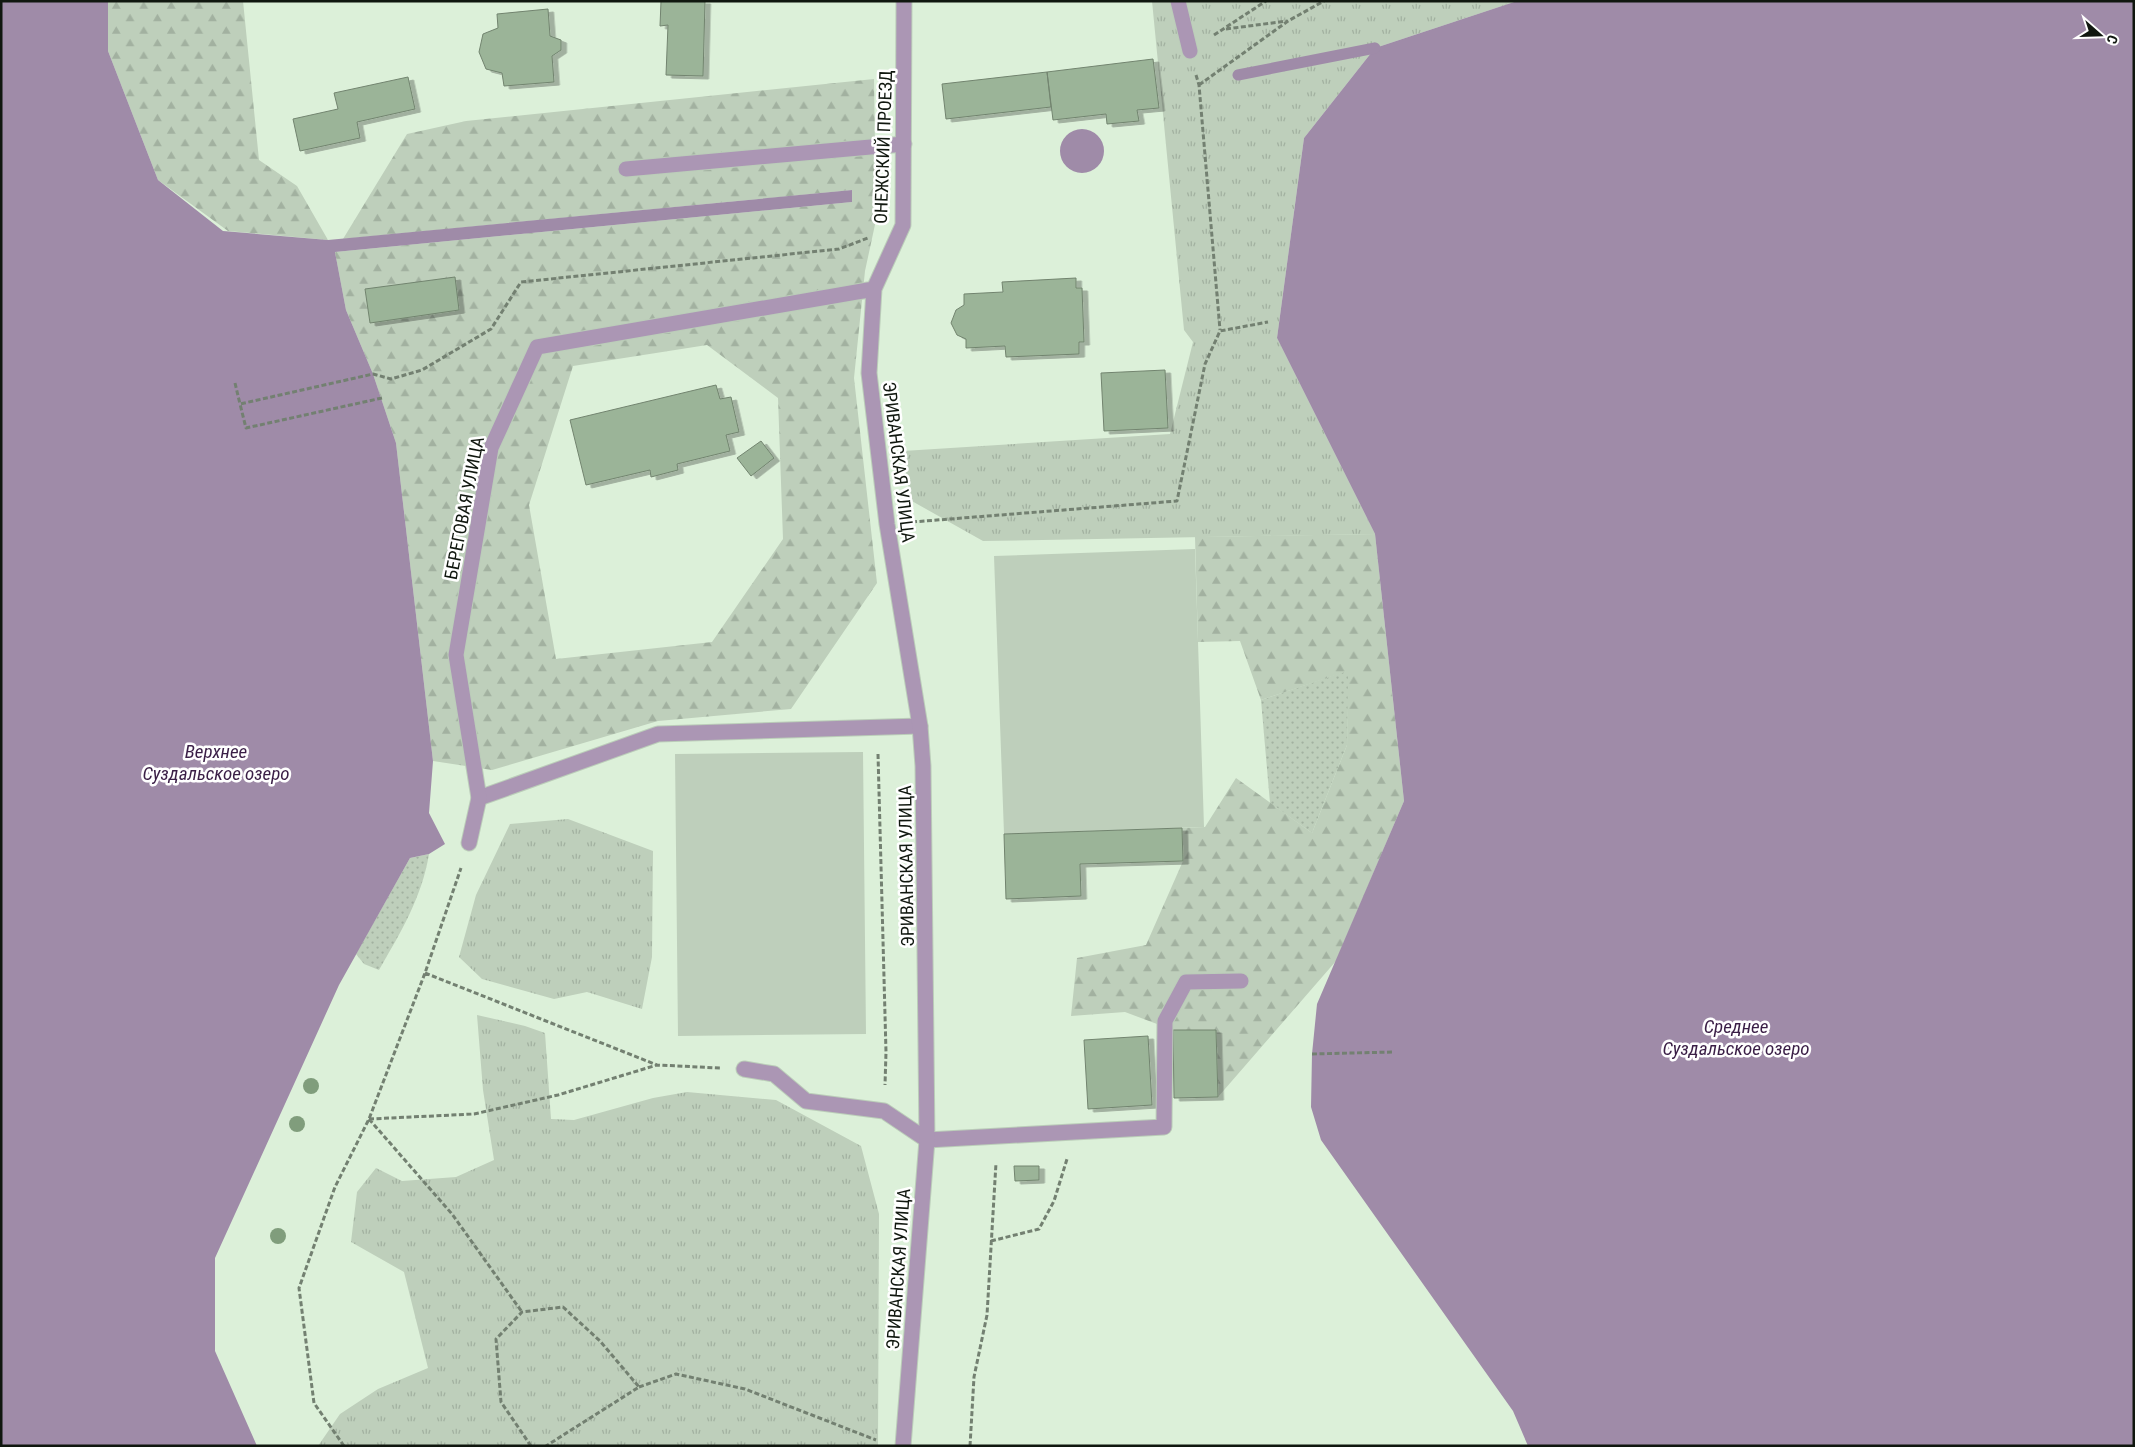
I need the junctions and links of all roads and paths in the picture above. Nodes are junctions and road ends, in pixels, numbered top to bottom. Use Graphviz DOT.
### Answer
graph roads {
  1 [pos="904,1"];
  2 [pos="1178,1"];
  3 [pos="1266,1"];
  4 [pos="1324,1"];
  5 [pos="1288,21"];
  6 [pos="1223,30"];
  7 [pos="1190,51"];
  8 [pos="904,144"];
  9 [pos="626,168"];
  10 [pos="903,225"];
  11 [pos="874,289"];
  12 [pos="1268,322"];
  13 [pos="1220,330"];
  14 [pos="234,383"];
  15 [pos="382,398"];
  16 [pos="240,404"];
  17 [pos="887,524"];
  18 [pos="920,726"];
  19 [pos="877,727"];
  20 [pos="479,798"];
  21 [pos="469,844"];
  22 [pos="425,973"];
  23 [pos="1241,981"];
  24 [pos="1392,1052"];
  25 [pos="1312,1054"];
  26 [pos="657,1065"];
  27 [pos="744,1069"];
  28 [pos="884,1111"];
  29 [pos="369,1119"];
  30 [pos="1076,1132"];
  31 [pos="997,1136"];
  32 [pos="927,1140"];
  33 [pos="991,1242"];
  34 [pos="522,1312"];
  35 [pos="639,1387"];
  36 [pos="882,1442"];
  37 [pos="344,1446"];
  38 [pos="531,1446"];
  39 [pos="546,1446"];
  40 [pos="903,1446"];
  41 [pos="970,1446"];
  1 -- 8 [label="street, ОНЕЖСКИЙ ПРОЕЗД"];
  2 -- 7 [label="street"];
  3 -- 6 [label="path"];
  4 -- 5 [label="path"];
  5 -- 6 [label="path"];
  5 -- 13 [label="path"];
  6 -- 7 [label="path"];
  8 -- 9 [label="street"];
  8 -- 10 [label="street, ОНЕЖСКИЙ ПРОЕЗД"];
  10 -- 11 [label="street, ОНЕЖСКИЙ ПРОЕЗД"];
  10 -- 16 [label="path"];
  11 -- 17 [label="street, ЭРИВАНСКАЯ УЛИЦА"];
  11 -- 20 [label="street, БЕРЕГОВАЯ УЛИЦА"];
  12 -- 13 [label="path"];
  13 -- 17 [label="path"];
  14 -- 16 [label="path"];
  15 -- 16 [label="path"];
  17 -- 18 [label="street, ЭРИВАНСКАЯ УЛИЦА"];
  18 -- 19 [label="street"];
  18 -- 32 [label="street, ЭРИВАНСКАЯ УЛИЦА"];
  19 -- 20 [label="street"];
  19 -- 28 [label="path"];
  20 -- 21 [label="street, БЕРЕГОВАЯ УЛИЦА"];
  21 -- 22 [label="path"];
  22 -- 26 [label="path"];
  22 -- 29 [label="path"];
  23 -- 30 [label="street"];
  24 -- 25 [label="path"];
  26 -- 27 [label="path"];
  26 -- 29 [label="path"];
  27 -- 28 [label="street"];
  28 -- 32 [label="street"];
  29 -- 34 [label="path"];
  29 -- 37 [label="path"];
  30 -- 31 [label="street"];
  30 -- 33 [label="path"];
  31 -- 32 [label="street"];
  31 -- 33 [label="path"];
  32 -- 40 [label="street, ЭРИВАНСКАЯ УЛИЦА"];
  33 -- 41 [label="path"];
  34 -- 35 [label="path"];
  34 -- 38 [label="path"];
  35 -- 36 [label="path"];
  35 -- 39 [label="path"];
}
